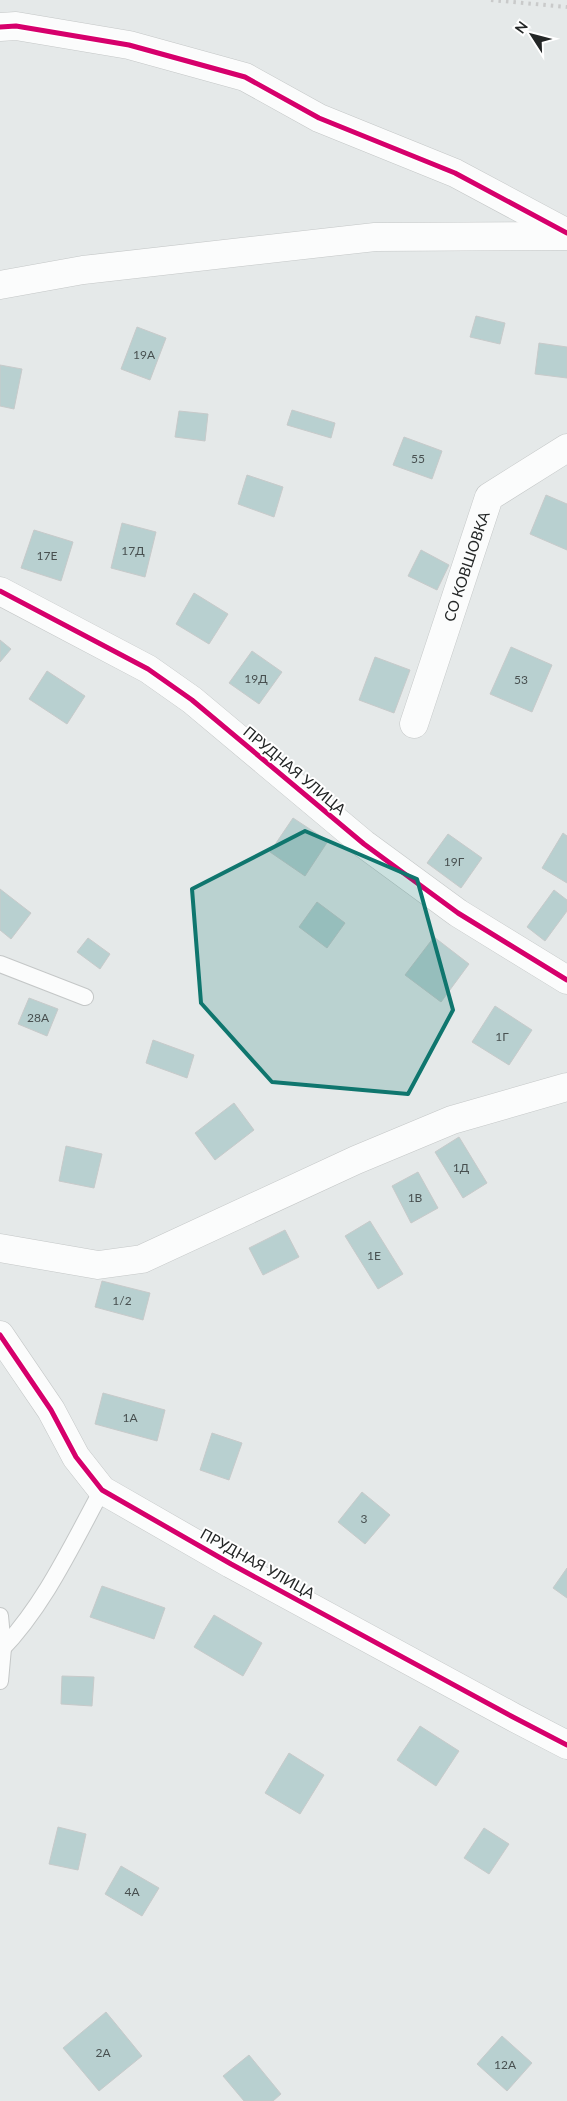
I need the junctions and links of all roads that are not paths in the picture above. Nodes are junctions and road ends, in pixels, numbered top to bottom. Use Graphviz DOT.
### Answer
graph roads {
  1 [pos="0,27"];
  2 [pos="567,234"];
  3 [pos="0,285"];
  4 [pos="567,448"];
  5 [pos="0,591"];
  6 [pos="414,724"];
  7 [pos="0,964"];
  8 [pos="567,980"];
  9 [pos="85,997"];
  10 [pos="567,1087"];
  11 [pos="0,1248"];
  12 [pos="0,1336"];
  13 [pos="102,1490"];
  14 [pos="0,1616"];
  15 [pos="2,1649"];
  16 [pos="0,1681"];
  17 [pos="567,1745"];
  1 -- 2 [label="street"];
  2 -- 3 [label="street"];
  4 -- 6 [label="street, СО КОВШОВКА"];
  5 -- 8 [label="street, ПРУДНАЯ УЛИЦА"];
  7 -- 9 [label="lane"];
  10 -- 11 [label="street"];
  12 -- 13 [label="street, ПРУДНАЯ УЛИЦА"];
  13 -- 15 [label="lane"];
  13 -- 17 [label="street, ПРУДНАЯ УЛИЦА"];
  14 -- 15 [label="lane"];
  15 -- 16 [label="lane"];
}
